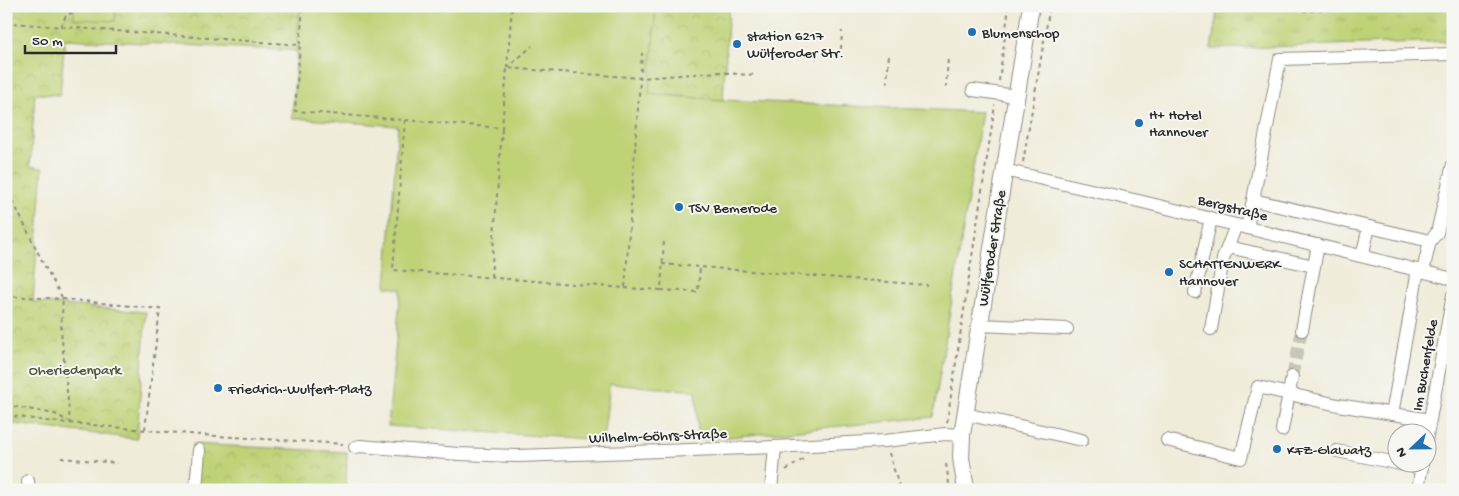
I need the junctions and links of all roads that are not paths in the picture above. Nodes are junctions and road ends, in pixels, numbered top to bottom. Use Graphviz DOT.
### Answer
graph roads {
  1 [pos="1030,6"];
  2 [pos="1453,54"];
  3 [pos="973,90"];
  4 [pos="1016,96"];
  5 [pos="1453,164"];
  6 [pos="1011,172"];
  7 [pos="1253,200"];
  8 [pos="1211,218"];
  9 [pos="1242,226"];
  10 [pos="1369,227"];
  11 [pos="1430,241"];
  12 [pos="1318,245"];
  13 [pos="1228,247"];
  14 [pos="1362,256"];
  15 [pos="1314,266"];
  16 [pos="1421,271"];
  17 [pos="1453,279"];
  18 [pos="1195,292"];
  19 [pos="1453,294"];
  20 [pos="979,325"];
  21 [pos="1067,328"];
  22 [pos="1211,329"];
  23 [pos="1302,330"];
  24 [pos="1292,377"];
  25 [pos="1289,394"];
  26 [pos="965,414"];
  27 [pos="1392,414"];
  28 [pos="1430,420"];
  29 [pos="1429,424"];
  30 [pos="1282,430"];
  31 [pos="962,435"];
  32 [pos="1082,440"];
  33 [pos="1167,440"];
  34 [pos="355,447"];
  35 [pos="775,447"];
  36 [pos="199,450"];
  37 [pos="1337,450"];
  38 [pos="1386,461"];
  39 [pos="1421,474"];
  40 [pos="771,484"];
  41 [pos="196,490"];
  42 [pos="966,490"];
  43 [pos="1418,490"];
  1 -- 4 [label="main road, Wülferoder Straße"];
  2 -- 7 [label="street"];
  3 -- 4 [label="street"];
  4 -- 6 [label="main road, Wülferoder Straße"];
  5 -- 11 [label="street"];
  6 -- 8 [label="street, Bergstraße"];
  6 -- 20 [label="main road, Wülferoder Straße"];
  7 -- 9 [label="street"];
  7 -- 10 [label="street"];
  8 -- 9 [label="street, Bergstraße"];
  8 -- 18 [label="street"];
  9 -- 12 [label="street, Bergstraße"];
  9 -- 13 [label="street"];
  10 -- 11 [label="street"];
  10 -- 14 [label="street"];
  11 -- 16 [label="street"];
  12 -- 14 [label="street, Bergstraße"];
  12 -- 15 [label="street"];
  13 -- 15 [label="street"];
  13 -- 22 [label="street"];
  14 -- 16 [label="street, Bergstraße"];
  15 -- 23 [label="street"];
  16 -- 17 [label="street, Bergstraße"];
  16 -- 27 [label="street"];
  19 -- 28 [label="street, Im Buchenfelde"];
  20 -- 21 [label="street"];
  20 -- 26 [label="main road, Wülferoder Straße"];
  24 -- 25 [label="street"];
  25 -- 27 [label="street"];
  25 -- 30 [label="street"];
  25 -- 33 [label="street"];
  26 -- 31 [label="main road, Wülferoder Straße"];
  26 -- 32 [label="street"];
  27 -- 28 [label="street"];
  28 -- 29 [label="street, Im Buchenfelde"];
  31 -- 35 [label="street, Wilhelm-Göhrs-Straße"];
  31 -- 42 [label="main road, Wülferoder Straße"];
  34 -- 35 [label="street, Wilhelm-Göhrs-Straße"];
  35 -- 40 [label="street"];
  36 -- 41 [label="street"];
  37 -- 38 [label="street"];
  39 -- 43 [label="street"];
}
